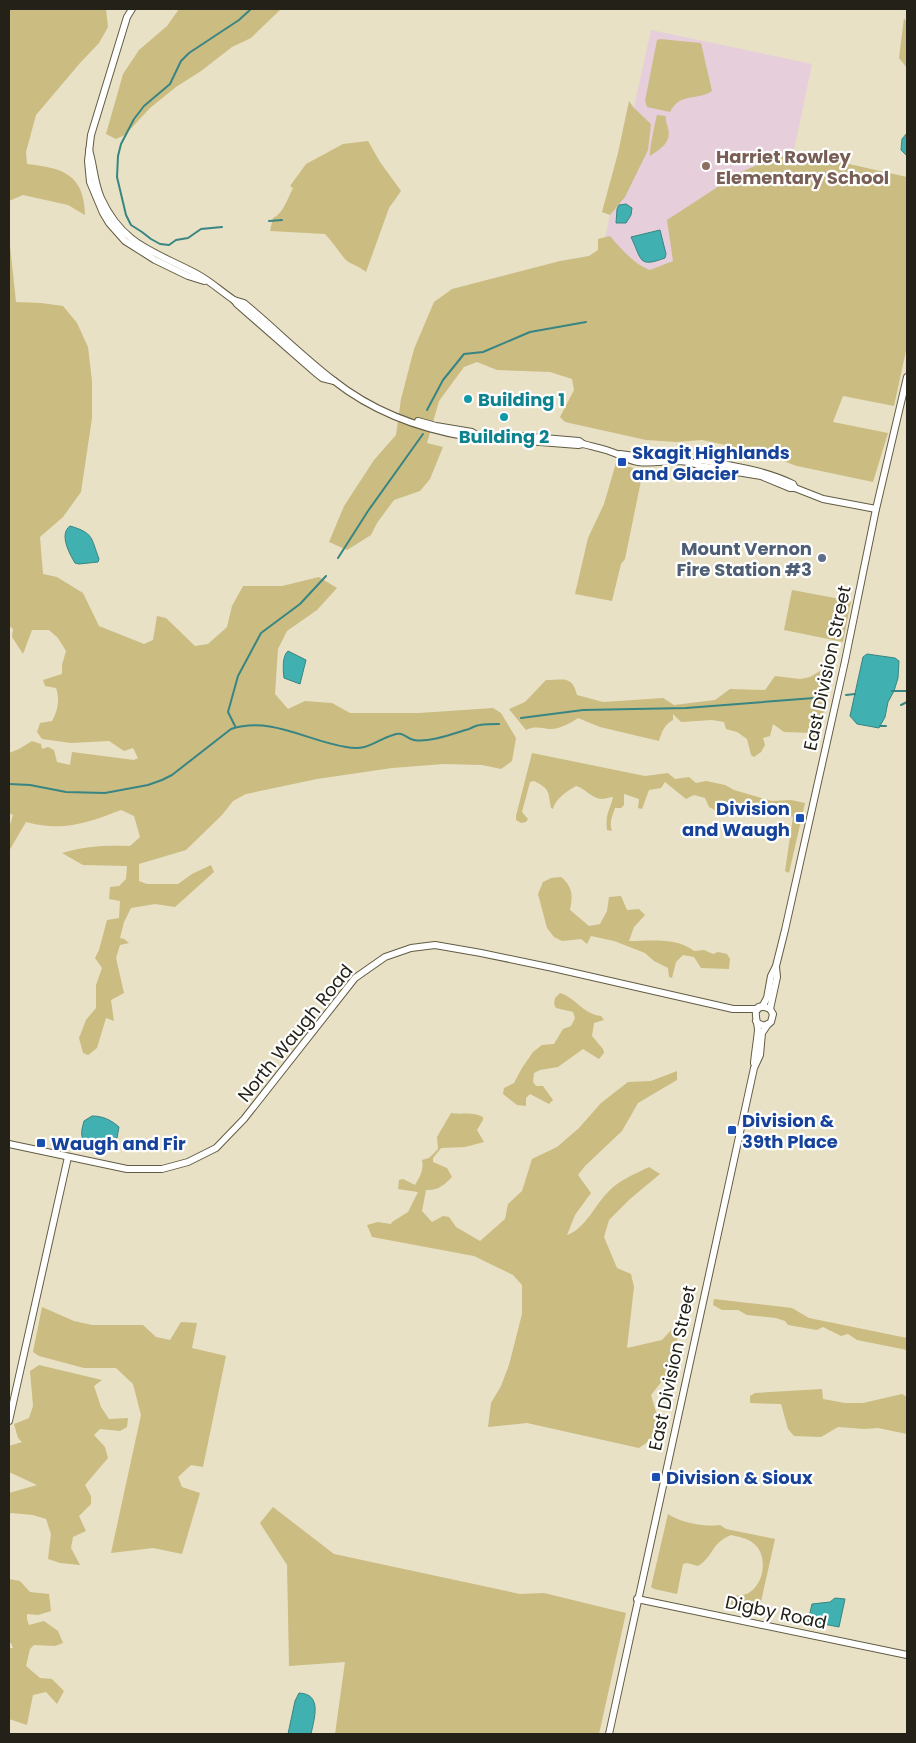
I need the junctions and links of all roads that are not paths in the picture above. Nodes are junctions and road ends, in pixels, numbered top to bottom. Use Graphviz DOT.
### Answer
graph roads {
  1 [pos="132,9"];
  2 [pos="907,377"];
  3 [pos="876,509"];
  4 [pos="776,966"];
  5 [pos="760,1008"];
  6 [pos="770,1009"];
  7 [pos="756,1021"];
  8 [pos="768,1024"];
  9 [pos="754,1068"];
  10 [pos="9,1144"];
  11 [pos="68,1157"];
  12 [pos="9,1421"];
  13 [pos="638,1599"];
  14 [pos="907,1656"];
  15 [pos="608,1734"];
  1 -- 3 [label="street"];
  2 -- 3 [label="street, East Division Street"];
  3 -- 4 [label="street, East Division Street"];
  4 -- 5 [label="street, East Division Street"];
  4 -- 6 [label="street, East Division Street"];
  5 -- 6 [label="street"];
  5 -- 7 [label="street"];
  5 -- 11 [label="street, North Waugh Road"];
  6 -- 8 [label="street"];
  7 -- 8 [label="street"];
  7 -- 9 [label="street, East Division Street"];
  8 -- 9 [label="street, East Division Street"];
  9 -- 13 [label="street, East Division Street"];
  10 -- 11 [label="street, North Waugh Road"];
  11 -- 12 [label="street"];
  13 -- 14 [label="street, Digby Road"];
  13 -- 15 [label="street, East Division Street"];
}
